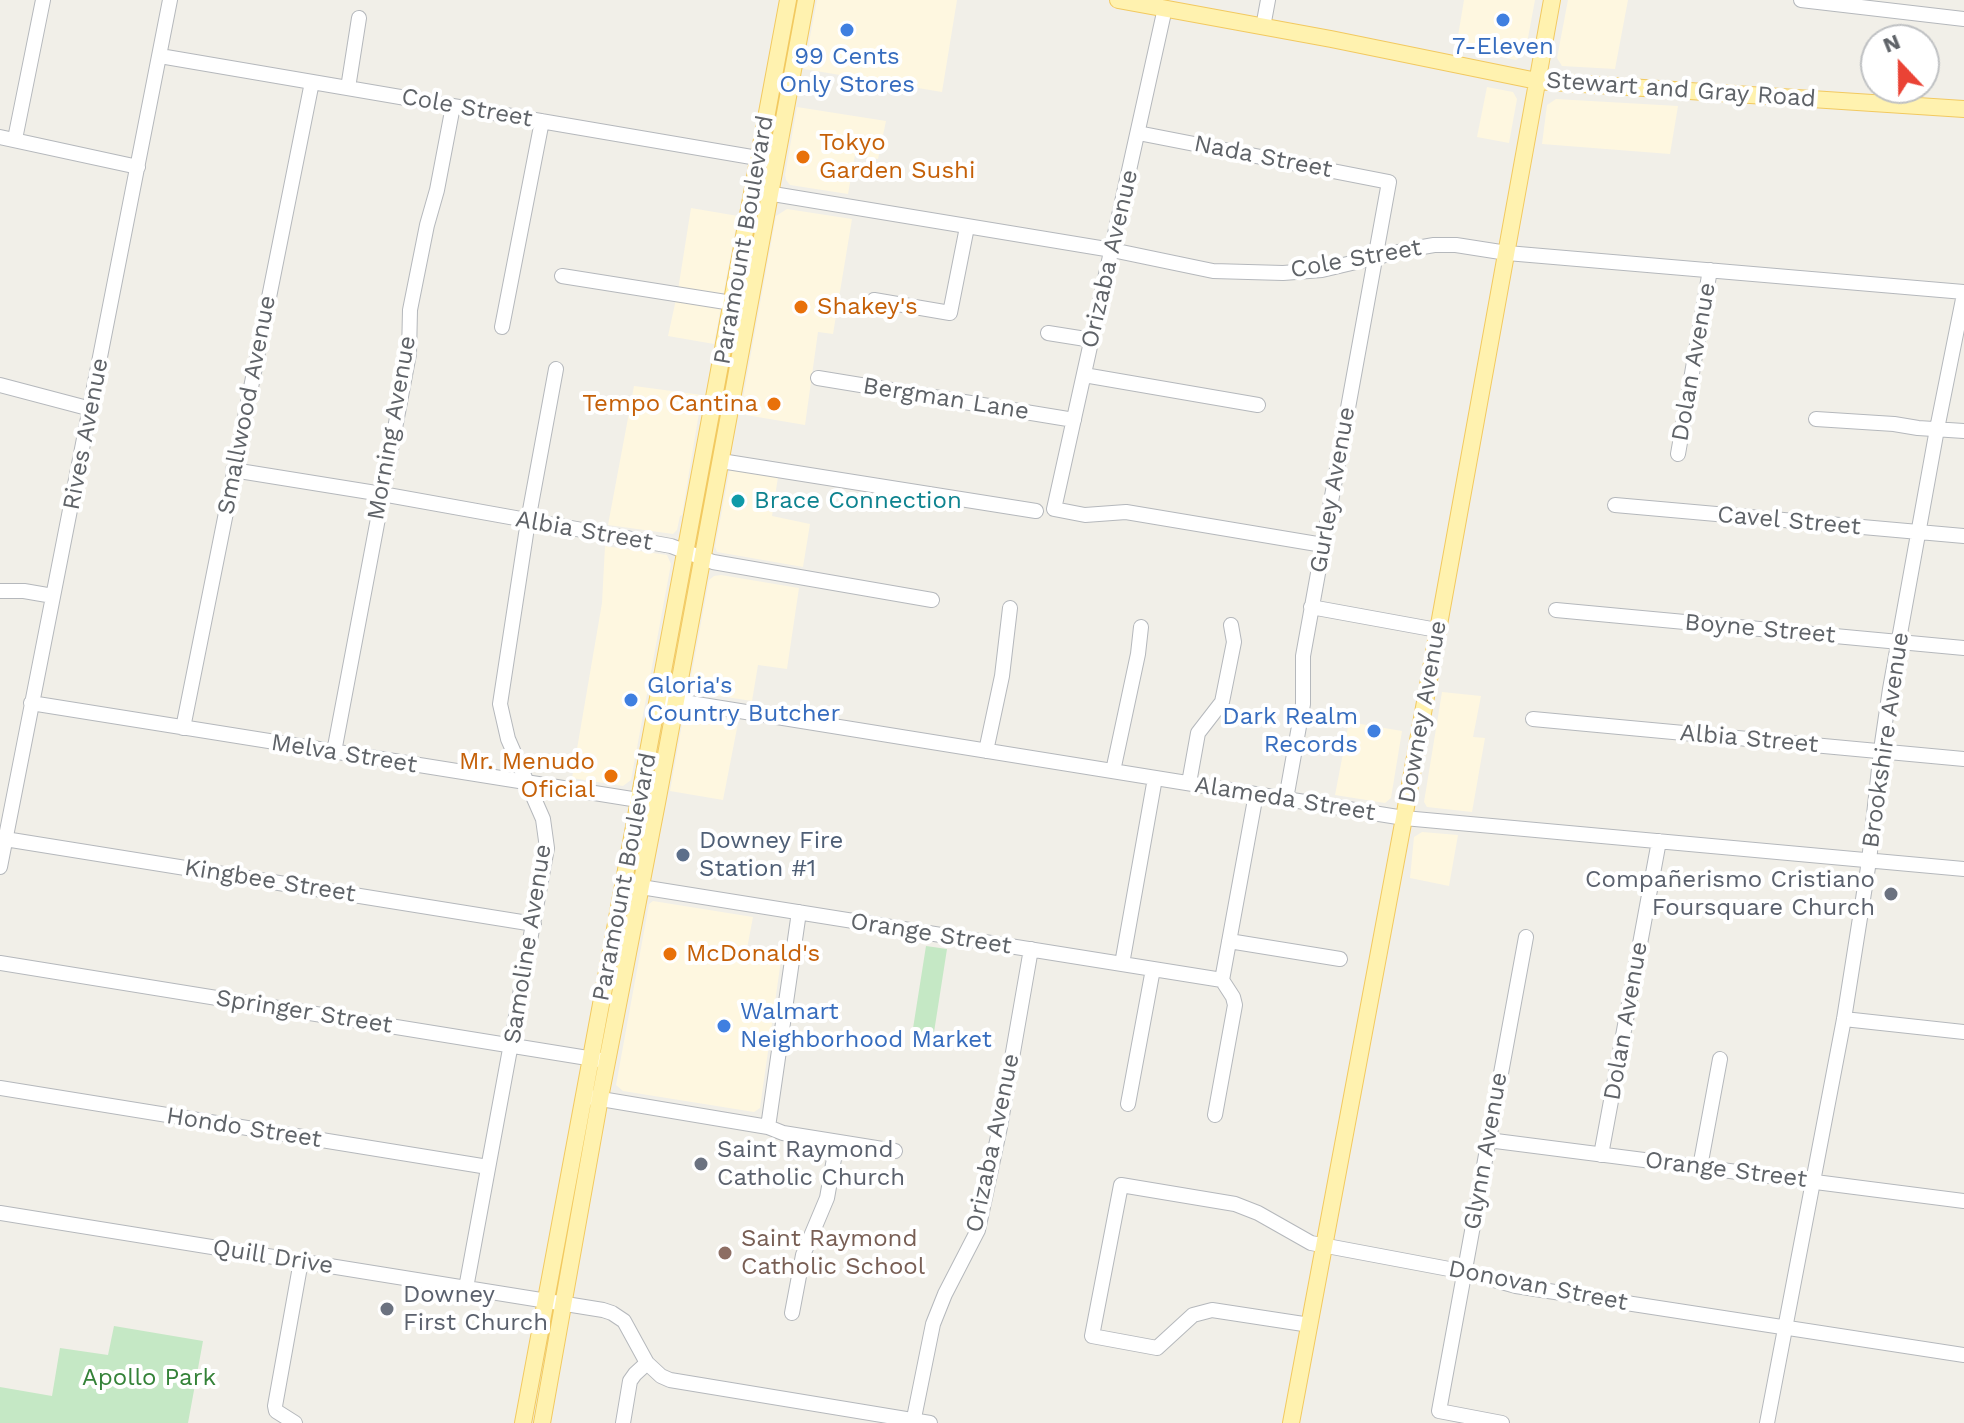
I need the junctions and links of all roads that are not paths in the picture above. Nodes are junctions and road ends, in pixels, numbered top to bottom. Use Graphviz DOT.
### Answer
graph roads {
  1 [pos="43,0"];
  2 [pos="170,0"];
  3 [pos="788,0"];
  4 [pos="806,0"];
  5 [pos="1118,0"];
  6 [pos="1268,0"];
  7 [pos="1552,0"];
  8 [pos="1801,0"];
  9 [pos="1165,8"];
  10 [pos="359,18"];
  11 [pos="1964,19"];
  12 [pos="1263,27"];
  13 [pos="160,56"];
  14 [pos="1537,81"];
  15 [pos="312,82"];
  16 [pos="348,88"];
  17 [pos="453,106"];
  18 [pos="1964,109"];
  19 [pos="542,121"];
  20 [pos="1138,133"];
  21 [pos="8,138"];
  22 [pos="767,159"];
  23 [pos="138,167"];
  24 [pos="1389,182"];
  25 [pos="761,192"];
  26 [pos="967,227"];
  27 [pos="1112,250"];
  28 [pos="1507,253"];
  29 [pos="1375,259"];
  30 [pos="1710,270"];
  31 [pos="562,276"];
  32 [pos="1964,293"];
  33 [pos="874,300"];
  34 [pos="732,303"];
  35 [pos="502,327"];
  36 [pos="1048,333"];
  37 [pos="1092,340"];
  38 [pos="556,369"];
  39 [pos="1084,375"];
  40 [pos="818,378"];
  41 [pos="0,385"];
  42 [pos="1258,405"];
  43 [pos="91,409"];
  44 [pos="1816,419"];
  45 [pos="1074,420"];
  46 [pos="1937,429"];
  47 [pos="1964,431"];
  48 [pos="1678,454"];
  49 [pos="721,461"];
  50 [pos="233,470"];
  51 [pos="382,494"];
  52 [pos="1615,505"];
  53 [pos="1036,511"];
  54 [pos="528,521"];
  55 [pos="1918,532"];
  56 [pos="1964,536"];
  57 [pos="1323,545"];
  58 [pos="686,551"];
  59 [pos="702,558"];
  60 [pos="0,591"];
  61 [pos="53,596"];
  62 [pos="932,600"];
  63 [pos="1311,607"];
  64 [pos="1010,608"];
  65 [pos="1556,610"];
  66 [pos="1231,625"];
  67 [pos="1141,627"];
  68 [pos="1437,630"];
  69 [pos="1899,642"];
  70 [pos="1964,648"];
  71 [pos="667,700"];
  72 [pos="31,703"];
  73 [pos="1533,719"];
  74 [pos="183,728"];
  75 [pos="1881,750"];
  76 [pos="986,751"];
  77 [pos="334,752"];
  78 [pos="1964,759"];
  79 [pos="1113,771"];
  80 [pos="1155,778"];
  81 [pos="526,783"];
  82 [pos="1189,783"];
  83 [pos="1256,794"];
  84 [pos="1286,799"];
  85 [pos="639,801"];
  86 [pos="657,803"];
  87 [pos="1404,818"];
  88 [pos="5,839"];
  89 [pos="1659,841"];
  90 [pos="628,857"];
  91 [pos="1869,861"];
  92 [pos="0,867"];
  93 [pos="1964,869"];
  94 [pos="641,887"];
  95 [pos="799,912"];
  96 [pos="534,924"];
  97 [pos="1526,937"];
  98 [pos="1229,941"];
  99 [pos="1031,949"];
  100 [pos="1340,959"];
  101 [pos="0,963"];
  102 [pos="1122,964"];
  103 [pos="1153,969"];
  104 [pos="1222,980"];
  105 [pos="1844,1019"];
  106 [pos="1964,1032"];
  107 [pos="512,1045"];
  108 [pos="1720,1059"];
  109 [pos="599,1060"];
  110 [pos="0,1088"];
  111 [pos="583,1096"];
  112 [pos="600,1098"];
  113 [pos="1128,1104"];
  114 [pos="1215,1115"];
  115 [pos="768,1127"];
  116 [pos="1488,1140"];
  117 [pos="837,1142"];
  118 [pos="895,1151"];
  119 [pos="1601,1155"];
  120 [pos="488,1167"];
  121 [pos="1700,1167"];
  122 [pos="1812,1181"];
  123 [pos="1964,1201"];
  124 [pos="0,1213"];
  125 [pos="1325,1246"];
  126 [pos="301,1261"];
  127 [pos="1465,1272"];
  128 [pos="466,1288"];
  129 [pos="546,1301"];
  130 [pos="564,1304"];
  131 [pos="792,1313"];
  132 [pos="1310,1325"];
  133 [pos="1785,1327"];
  134 [pos="1964,1355"];
  135 [pos="647,1363"];
  136 [pos="913,1422"];
  137 [pos="295,1423"];
  138 [pos="523,1423"];
  139 [pos="542,1423"];
  140 [pos="623,1423"];
  141 [pos="930,1423"];
  142 [pos="1291,1423"];
  143 [pos="1502,1423"];
  144 [pos="1767,1423"];
  1 -- 21 [label="street"];
  2 -- 13 [label="street, Rives Avenue"];
  3 -- 22 [label="main road, Paramount Boulevard"];
  4 -- 22 [label="main road, Paramount Boulevard"];
  5 -- 9 [label="main road, Stewart and Gray Road"];
  6 -- 12 [label="street"];
  7 -- 14 [label="main road, Downey Avenue"];
  8 -- 11 [label="street"];
  9 -- 12 [label="main road, Stewart and Gray Road"];
  9 -- 20 [label="street, Orizaba Avenue"];
  10 -- 16 [label="street"];
  12 -- 14 [label="main road, Stewart and Gray Road"];
  13 -- 15 [label="street, Cole Street"];
  13 -- 23 [label="street, Rives Avenue"];
  14 -- 18 [label="main road, Stewart and Gray Road"];
  14 -- 28 [label="main road, Downey Avenue"];
  15 -- 16 [label="street, Cole Street"];
  15 -- 50 [label="street, Smallwood Avenue"];
  16 -- 17 [label="street, Cole Street"];
  17 -- 19 [label="street, Cole Street"];
  17 -- 51 [label="street, Morning Avenue"];
  19 -- 22 [label="street, Cole Street"];
  19 -- 35 [label="street"];
  20 -- 24 [label="street, Nada Street"];
  20 -- 27 [label="street, Orizaba Avenue"];
  21 -- 23 [label="street"];
  22 -- 25 [label="main road, Paramount Boulevard"];
  23 -- 43 [label="street, Rives Avenue"];
  24 -- 29 [label="street, Gurley Avenue"];
  25 -- 26 [label="street, Cole Street"];
  25 -- 34 [label="main road, Paramount Boulevard"];
  25 -- 49 [label="main road, Paramount Boulevard"];
  26 -- 27 [label="street, Cole Street"];
  26 -- 33 [label="street"];
  27 -- 29 [label="street, Cole Street"];
  27 -- 37 [label="street, Orizaba Avenue"];
  28 -- 29 [label="street, Cole Street"];
  28 -- 30 [label="street, Cole Street"];
  28 -- 68 [label="main road, Downey Avenue"];
  29 -- 57 [label="street, Gurley Avenue"];
  30 -- 32 [label="street, Cole Street"];
  30 -- 48 [label="street, Dolan Avenue"];
  31 -- 34 [label="street"];
  32 -- 46 [label="street, Brookshire Avenue"];
  34 -- 58 [label="main road, Paramount Boulevard"];
  36 -- 37 [label="street"];
  37 -- 39 [label="street, Orizaba Avenue"];
  38 -- 54 [label="street, Samoline Avenue"];
  39 -- 42 [label="street"];
  39 -- 45 [label="street, Orizaba Avenue"];
  40 -- 45 [label="street, Bergman Lane"];
  41 -- 43 [label="street"];
  43 -- 61 [label="street, Rives Avenue"];
  44 -- 46 [label="street"];
  45 -- 57 [label="street, Orizaba Avenue"];
  46 -- 47 [label="street"];
  46 -- 55 [label="street, Brookshire Avenue"];
  49 -- 53 [label="street"];
  49 -- 59 [label="main road, Paramount Boulevard"];
  50 -- 51 [label="street, Albia Street"];
  50 -- 74 [label="street, Smallwood Avenue"];
  51 -- 54 [label="street, Albia Street"];
  51 -- 77 [label="street, Morning Avenue"];
  52 -- 55 [label="street, Cavel Street"];
  54 -- 58 [label="street, Albia Street"];
  54 -- 81 [label="street, Samoline Avenue"];
  55 -- 56 [label="street, Cavel Street"];
  55 -- 69 [label="street, Brookshire Avenue"];
  57 -- 63 [label="street, Gurley Avenue"];
  58 -- 59 [label="street, Albia Street"];
  58 -- 71 [label="main road, Paramount Boulevard"];
  59 -- 62 [label="street, Albia Street"];
  59 -- 71 [label="main road, Paramount Boulevard"];
  60 -- 61 [label="street"];
  61 -- 72 [label="street, Rives Avenue"];
  63 -- 68 [label="street"];
  63 -- 84 [label="street, Gurley Avenue"];
  64 -- 76 [label="street"];
  65 -- 69 [label="street, Boyne Street"];
  66 -- 82 [label="street"];
  67 -- 79 [label="street"];
  68 -- 87 [label="main road, Downey Avenue"];
  69 -- 70 [label="street, Boyne Street"];
  69 -- 75 [label="street, Brookshire Avenue"];
  71 -- 76 [label="street, Alameda Street"];
  71 -- 85 [label="main road, Paramount Boulevard"];
  71 -- 86 [label="main road, Paramount Boulevard"];
  72 -- 74 [label="street, Melva Street"];
  72 -- 88 [label="street, Rives Avenue"];
  73 -- 75 [label="street, Albia Street"];
  74 -- 77 [label="street, Melva Street"];
  75 -- 78 [label="street, Albia Street"];
  75 -- 91 [label="street, Brookshire Avenue"];
  76 -- 79 [label="street, Alameda Street"];
  77 -- 81 [label="street, Melva Street"];
  79 -- 80 [label="street, Alameda Street"];
  80 -- 82 [label="street, Alameda Street"];
  80 -- 102 [label="street"];
  81 -- 85 [label="street, Melva Street"];
  81 -- 96 [label="street, Samoline Avenue"];
  82 -- 83 [label="street, Alameda Street"];
  83 -- 84 [label="street, Alameda Street"];
  83 -- 98 [label="street"];
  84 -- 87 [label="street, Alameda Street"];
  85 -- 86 [label="street, Melva Street"];
  85 -- 90 [label="main road, Paramount Boulevard"];
  86 -- 94 [label="main road, Paramount Boulevard"];
  87 -- 89 [label="street, Alameda Street"];
  87 -- 125 [label="main road, Downey Avenue"];
  88 -- 92 [label="street, Rives Avenue"];
  88 -- 96 [label="street, Kingbee Street"];
  89 -- 91 [label="street, Alameda Street"];
  89 -- 119 [label="street, Dolan Avenue"];
  90 -- 94 [label="main road"];
  90 -- 109 [label="main road, Paramount Boulevard"];
  91 -- 93 [label="street, Alameda Street"];
  91 -- 105 [label="street, Brookshire Avenue"];
  94 -- 95 [label="street, Orange Street"];
  94 -- 109 [label="main road, Paramount Boulevard"];
  95 -- 99 [label="street, Orange Street"];
  95 -- 115 [label="street"];
  96 -- 107 [label="street, Samoline Avenue"];
  97 -- 116 [label="street, Glynn Avenue"];
  98 -- 100 [label="street"];
  98 -- 104 [label="street"];
  99 -- 102 [label="street, Orange Street"];
  99 -- 136 [label="street, Orizaba Avenue"];
  101 -- 107 [label="street, Springer Street"];
  102 -- 103 [label="street, Orange Street"];
  103 -- 104 [label="street, Orange Street"];
  103 -- 113 [label="street"];
  104 -- 114 [label="street"];
  105 -- 106 [label="street"];
  105 -- 122 [label="street, Brookshire Avenue"];
  107 -- 109 [label="street, Springer Street"];
  107 -- 120 [label="street, Samoline Avenue"];
  108 -- 121 [label="street"];
  109 -- 111 [label="main road, Paramount Boulevard"];
  109 -- 112 [label="main road, Paramount Boulevard"];
  110 -- 120 [label="street, Hondo Street"];
  111 -- 112 [label="street"];
  111 -- 129 [label="main road, Paramount Boulevard"];
  112 -- 115 [label="street"];
  112 -- 130 [label="main road, Paramount Boulevard"];
  115 -- 117 [label="street"];
  116 -- 119 [label="street, Orange Street"];
  116 -- 127 [label="street, Glynn Avenue"];
  117 -- 118 [label="street"];
  117 -- 131 [label="street"];
  119 -- 121 [label="street, Orange Street"];
  120 -- 128 [label="street, Samoline Avenue"];
  121 -- 122 [label="street, Orange Street"];
  122 -- 123 [label="street, Orange Street"];
  122 -- 133 [label="street, Brookshire Avenue"];
  124 -- 126 [label="street, Quill Drive"];
  125 -- 127 [label="street, Donovan Street"];
  125 -- 132 [label="main road, Downey Avenue"];
  125 -- 132 [label="street, Donovan Street"];
  126 -- 128 [label="street, Quill Drive"];
  126 -- 137 [label="street"];
  127 -- 133 [label="street, Donovan Street"];
  127 -- 143 [label="street, Glynn Avenue"];
  128 -- 129 [label="street, Quill Drive"];
  129 -- 130 [label="street, Quill Drive"];
  129 -- 138 [label="main road, Paramount Boulevard"];
  130 -- 135 [label="street, Quill Drive"];
  130 -- 139 [label="main road, Paramount Boulevard"];
  132 -- 142 [label="main road, Downey Avenue"];
  133 -- 134 [label="street, Donovan Street"];
  133 -- 144 [label="street, Brookshire Avenue"];
  135 -- 136 [label="street"];
  135 -- 140 [label="street"];
  136 -- 141 [label="street"];
}
